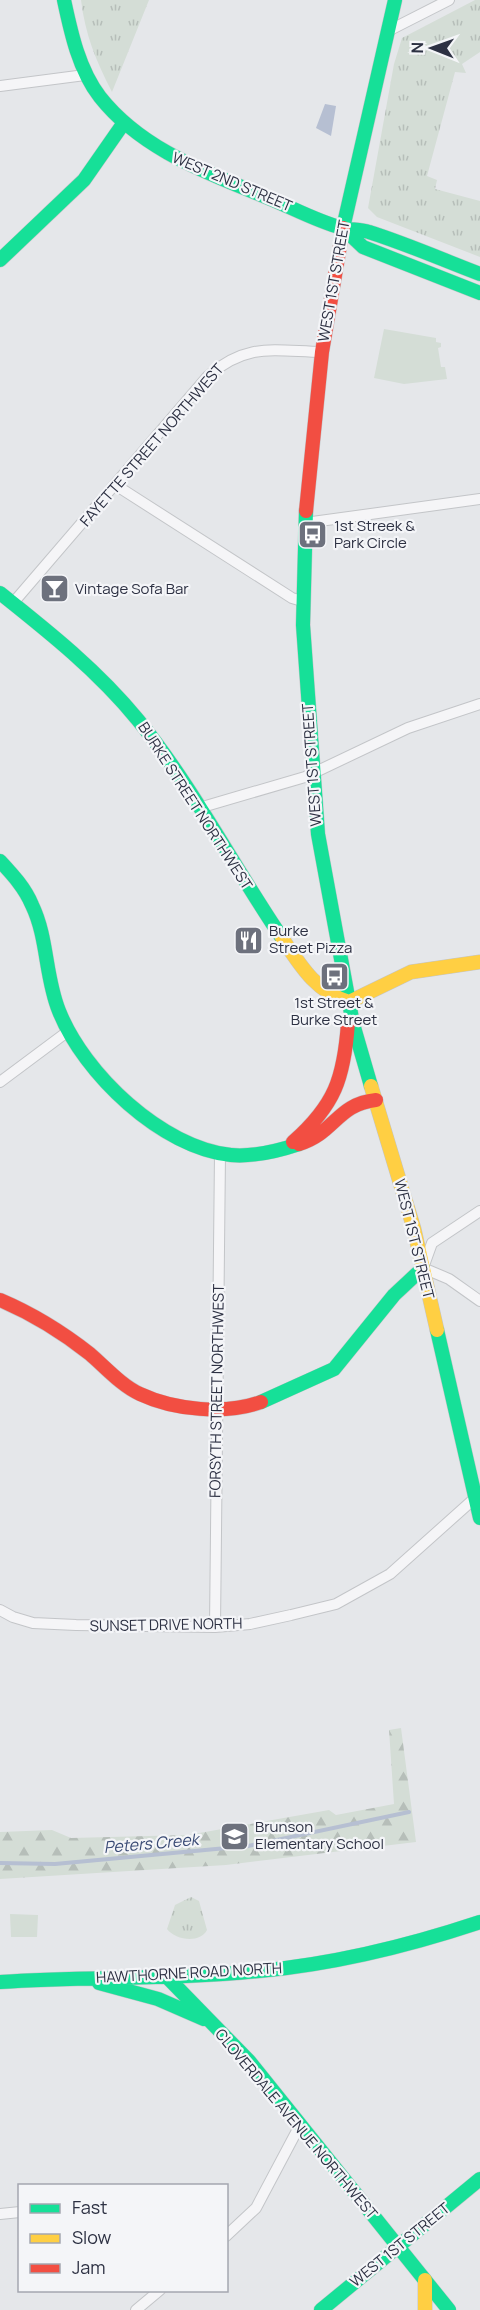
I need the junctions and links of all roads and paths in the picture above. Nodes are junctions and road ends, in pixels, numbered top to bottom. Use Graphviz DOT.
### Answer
graph roads {
  1 [pos="64,0"];
  2 [pos="394,0"];
  3 [pos="449,0"];
  4 [pos="388,31"];
  5 [pos="85,75"];
  6 [pos="0,86"];
  7 [pos="123,124"];
  8 [pos="343,228"];
  9 [pos="0,260"];
  10 [pos="480,274"];
  11 [pos="480,293"];
  12 [pos="322,352"];
  13 [pos="117,486"];
  14 [pos="480,499"];
  15 [pos="305,523"];
  16 [pos="0,593"];
  17 [pos="302,600"];
  18 [pos="13,603"];
  19 [pos="480,704"];
  20 [pos="313,774"];
  21 [pos="199,808"];
  22 [pos="0,861"];
  23 [pos="480,962"];
  24 [pos="349,1002"];
  25 [pos="67,1032"];
  26 [pos="0,1082"];
  27 [pos="376,1100"];
  28 [pos="288,1146"];
  29 [pos="220,1154"];
  30 [pos="480,1211"];
  31 [pos="423,1268"];
  32 [pos="0,1300"];
  33 [pos="480,1302"];
  34 [pos="216,1410"];
  35 [pos="475,1498"];
  36 [pos="480,1518"];
  37 [pos="0,1610"];
  38 [pos="215,1627"];
  39 [pos="480,1922"];
  40 [pos="167,1977"];
  41 [pos="85,1979"];
  42 [pos="4,1980"];
  43 [pos="214,2024"];
  44 [pos="300,2125"];
  45 [pos="480,2180"];
  46 [pos="18,2212"];
  47 [pos="0,2214"];
  48 [pos="228,2234"];
  49 [pos="398,2247"];
  50 [pos="424,2280"];
  51 [pos="158,2292"];
  52 [pos="136,2310"];
  53 [pos="321,2310"];
  54 [pos="425,2310"];
  55 [pos="449,2310"];
  1 -- 5 [label="main road, WEST 2ND STREET"];
  2 -- 4 [label="main road, WEST 1ST STREET"];
  3 -- 4 [label="street"];
  4 -- 8 [label="main road, WEST 1ST STREET"];
  5 -- 6 [label="street"];
  5 -- 7 [label="main road, WEST 2ND STREET"];
  7 -- 8 [label="main road, WEST 2ND STREET"];
  7 -- 9 [label="main road"];
  8 -- 10 [label="main road"];
  8 -- 11 [label="main road"];
  8 -- 12 [label="main road, WEST 1ST STREET"];
  12 -- 13 [label="street, FAYETTE STREET NORTHWEST"];
  12 -- 15 [label="main road, WEST 1ST STREET"];
  13 -- 17 [label="street"];
  13 -- 18 [label="street, FAYETTE STREET NORTHWEST"];
  14 -- 15 [label="street"];
  15 -- 17 [label="main road, WEST 1ST STREET"];
  16 -- 18 [label="main road, BURKE STREET NORTHWEST"];
  17 -- 20 [label="main road, WEST 1ST STREET"];
  18 -- 21 [label="main road, BURKE STREET NORTHWEST"];
  19 -- 20 [label="street"];
  20 -- 21 [label="street"];
  20 -- 24 [label="main road, WEST 1ST STREET"];
  21 -- 24 [label="main road, BURKE STREET NORTHWEST"];
  22 -- 25 [label="main road"];
  23 -- 24 [label="main road"];
  24 -- 27 [label="main road, WEST 1ST STREET"];
  24 -- 28 [label="main road"];
  25 -- 26 [label="street"];
  25 -- 29 [label="main road"];
  27 -- 28 [label="main road"];
  27 -- 31 [label="main road, WEST 1ST STREET"];
  28 -- 29 [label="main road"];
  29 -- 34 [label="street, FORSYTH STREET NORTHWEST"];
  30 -- 31 [label="street"];
  31 -- 33 [label="street"];
  31 -- 34 [label="main road"];
  31 -- 35 [label="main road, WEST 1ST STREET"];
  32 -- 34 [label="main road"];
  34 -- 38 [label="street, FORSYTH STREET NORTHWEST"];
  35 -- 36 [label="main road, WEST 1ST STREET"];
  35 -- 38 [label="street, SUNSET DRIVE NORTH"];
  37 -- 38 [label="street, SUNSET DRIVE NORTH"];
  39 -- 40 [label="main road, HAWTHORNE ROAD NORTH"];
  40 -- 41 [label="main road, HAWTHORNE ROAD NORTH"];
  40 -- 43 [label="main road, CLOVERDALE AVENUE NORTHWEST"];
  41 -- 42 [label="main road, HAWTHORNE ROAD NORTH"];
  41 -- 43 [label="main road"];
  43 -- 44 [label="main road, CLOVERDALE AVENUE NORTHWEST"];
  44 -- 48 [label="street"];
  44 -- 49 [label="main road, CLOVERDALE AVENUE NORTHWEST"];
  45 -- 49 [label="main road, WEST 1ST STREET"];
  46 -- 47 [label="street"];
  49 -- 50 [label="main road, CLOVERDALE AVENUE NORTHWEST"];
  49 -- 53 [label="main road, WEST 1ST STREET"];
  50 -- 54 [label="main road"];
  50 -- 55 [label="main road, CLOVERDALE AVENUE NORTHWEST"];
  51 -- 52 [label="street"];
}
